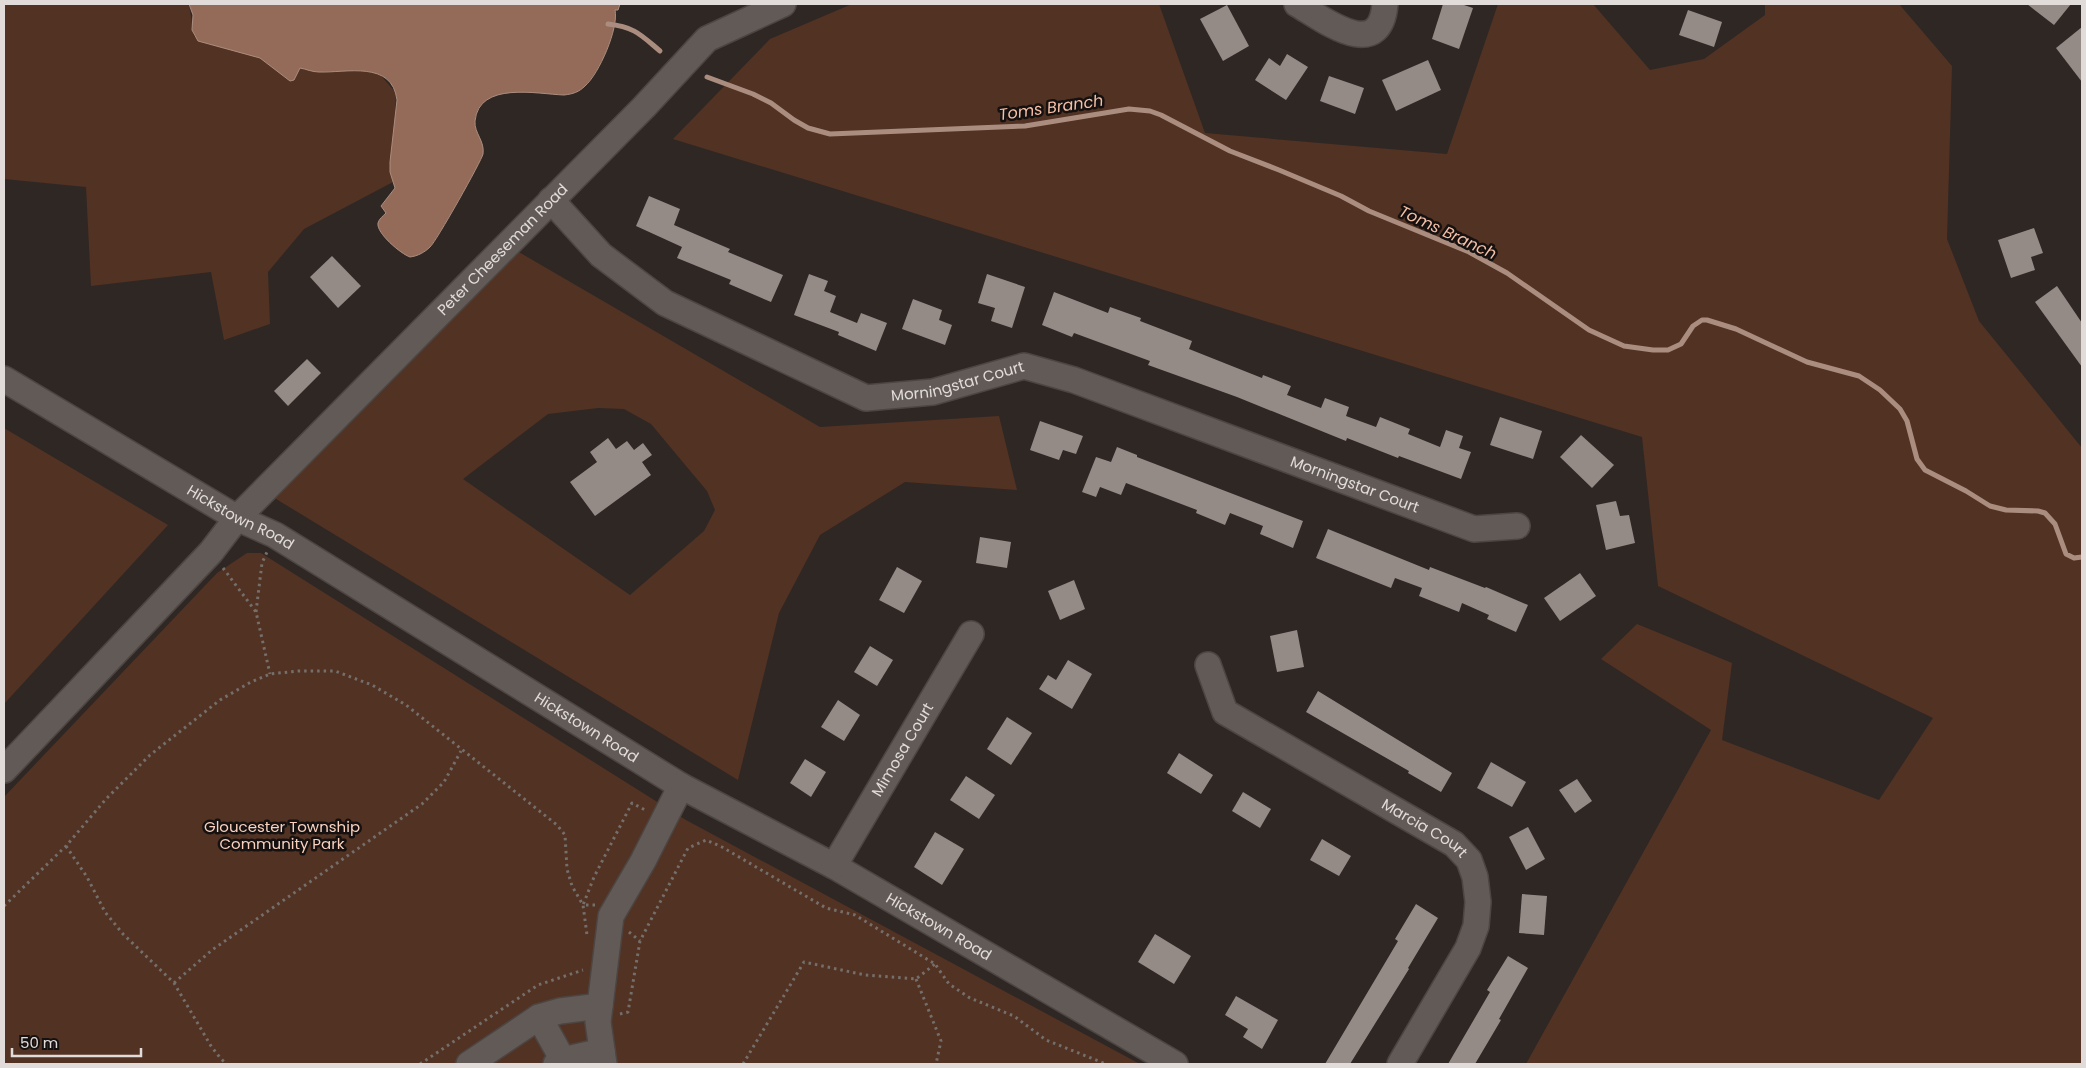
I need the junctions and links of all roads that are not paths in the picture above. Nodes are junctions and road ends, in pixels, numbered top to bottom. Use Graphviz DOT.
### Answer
graph roads {
  1 [pos="783,4"];
  2 [pos="1297,4"];
  3 [pos="1385,4"];
  4 [pos="551,200"];
  5 [pos="4,379"];
  6 [pos="237,518"];
  7 [pos="1517,526"];
  8 [pos="971,634"];
  9 [pos="1208,665"];
  10 [pos="4,770"];
  11 [pos="681,786"];
  12 [pos="834,866"];
  13 [pos="594,1012"];
  14 [pos="539,1017"];
  15 [pos="604,1058"];
  16 [pos="560,1062"];
  17 [pos="469,1064"];
  18 [pos="1175,1064"];
  19 [pos="1400,1064"];
  1 -- 4 [label="street, Peter Cheeseman Road"];
  2 -- 3 [label="street"];
  4 -- 6 [label="street, Peter Cheeseman Road"];
  4 -- 7 [label="street, Morningstar Court"];
  5 -- 6 [label="street, Hickstown Road"];
  6 -- 10 [label="street, Peter Cheeseman Road"];
  6 -- 11 [label="street, Hickstown Road"];
  8 -- 12 [label="street, Mimosa Court"];
  9 -- 19 [label="street, Marcia Court"];
  11 -- 12 [label="street, Hickstown Road"];
  11 -- 13 [label="street"];
  12 -- 18 [label="street, Hickstown Road"];
  13 -- 14 [label="street"];
  13 -- 15 [label="street"];
  14 -- 16 [label="street"];
  14 -- 17 [label="street"];
  15 -- 16 [label="street"];
}
